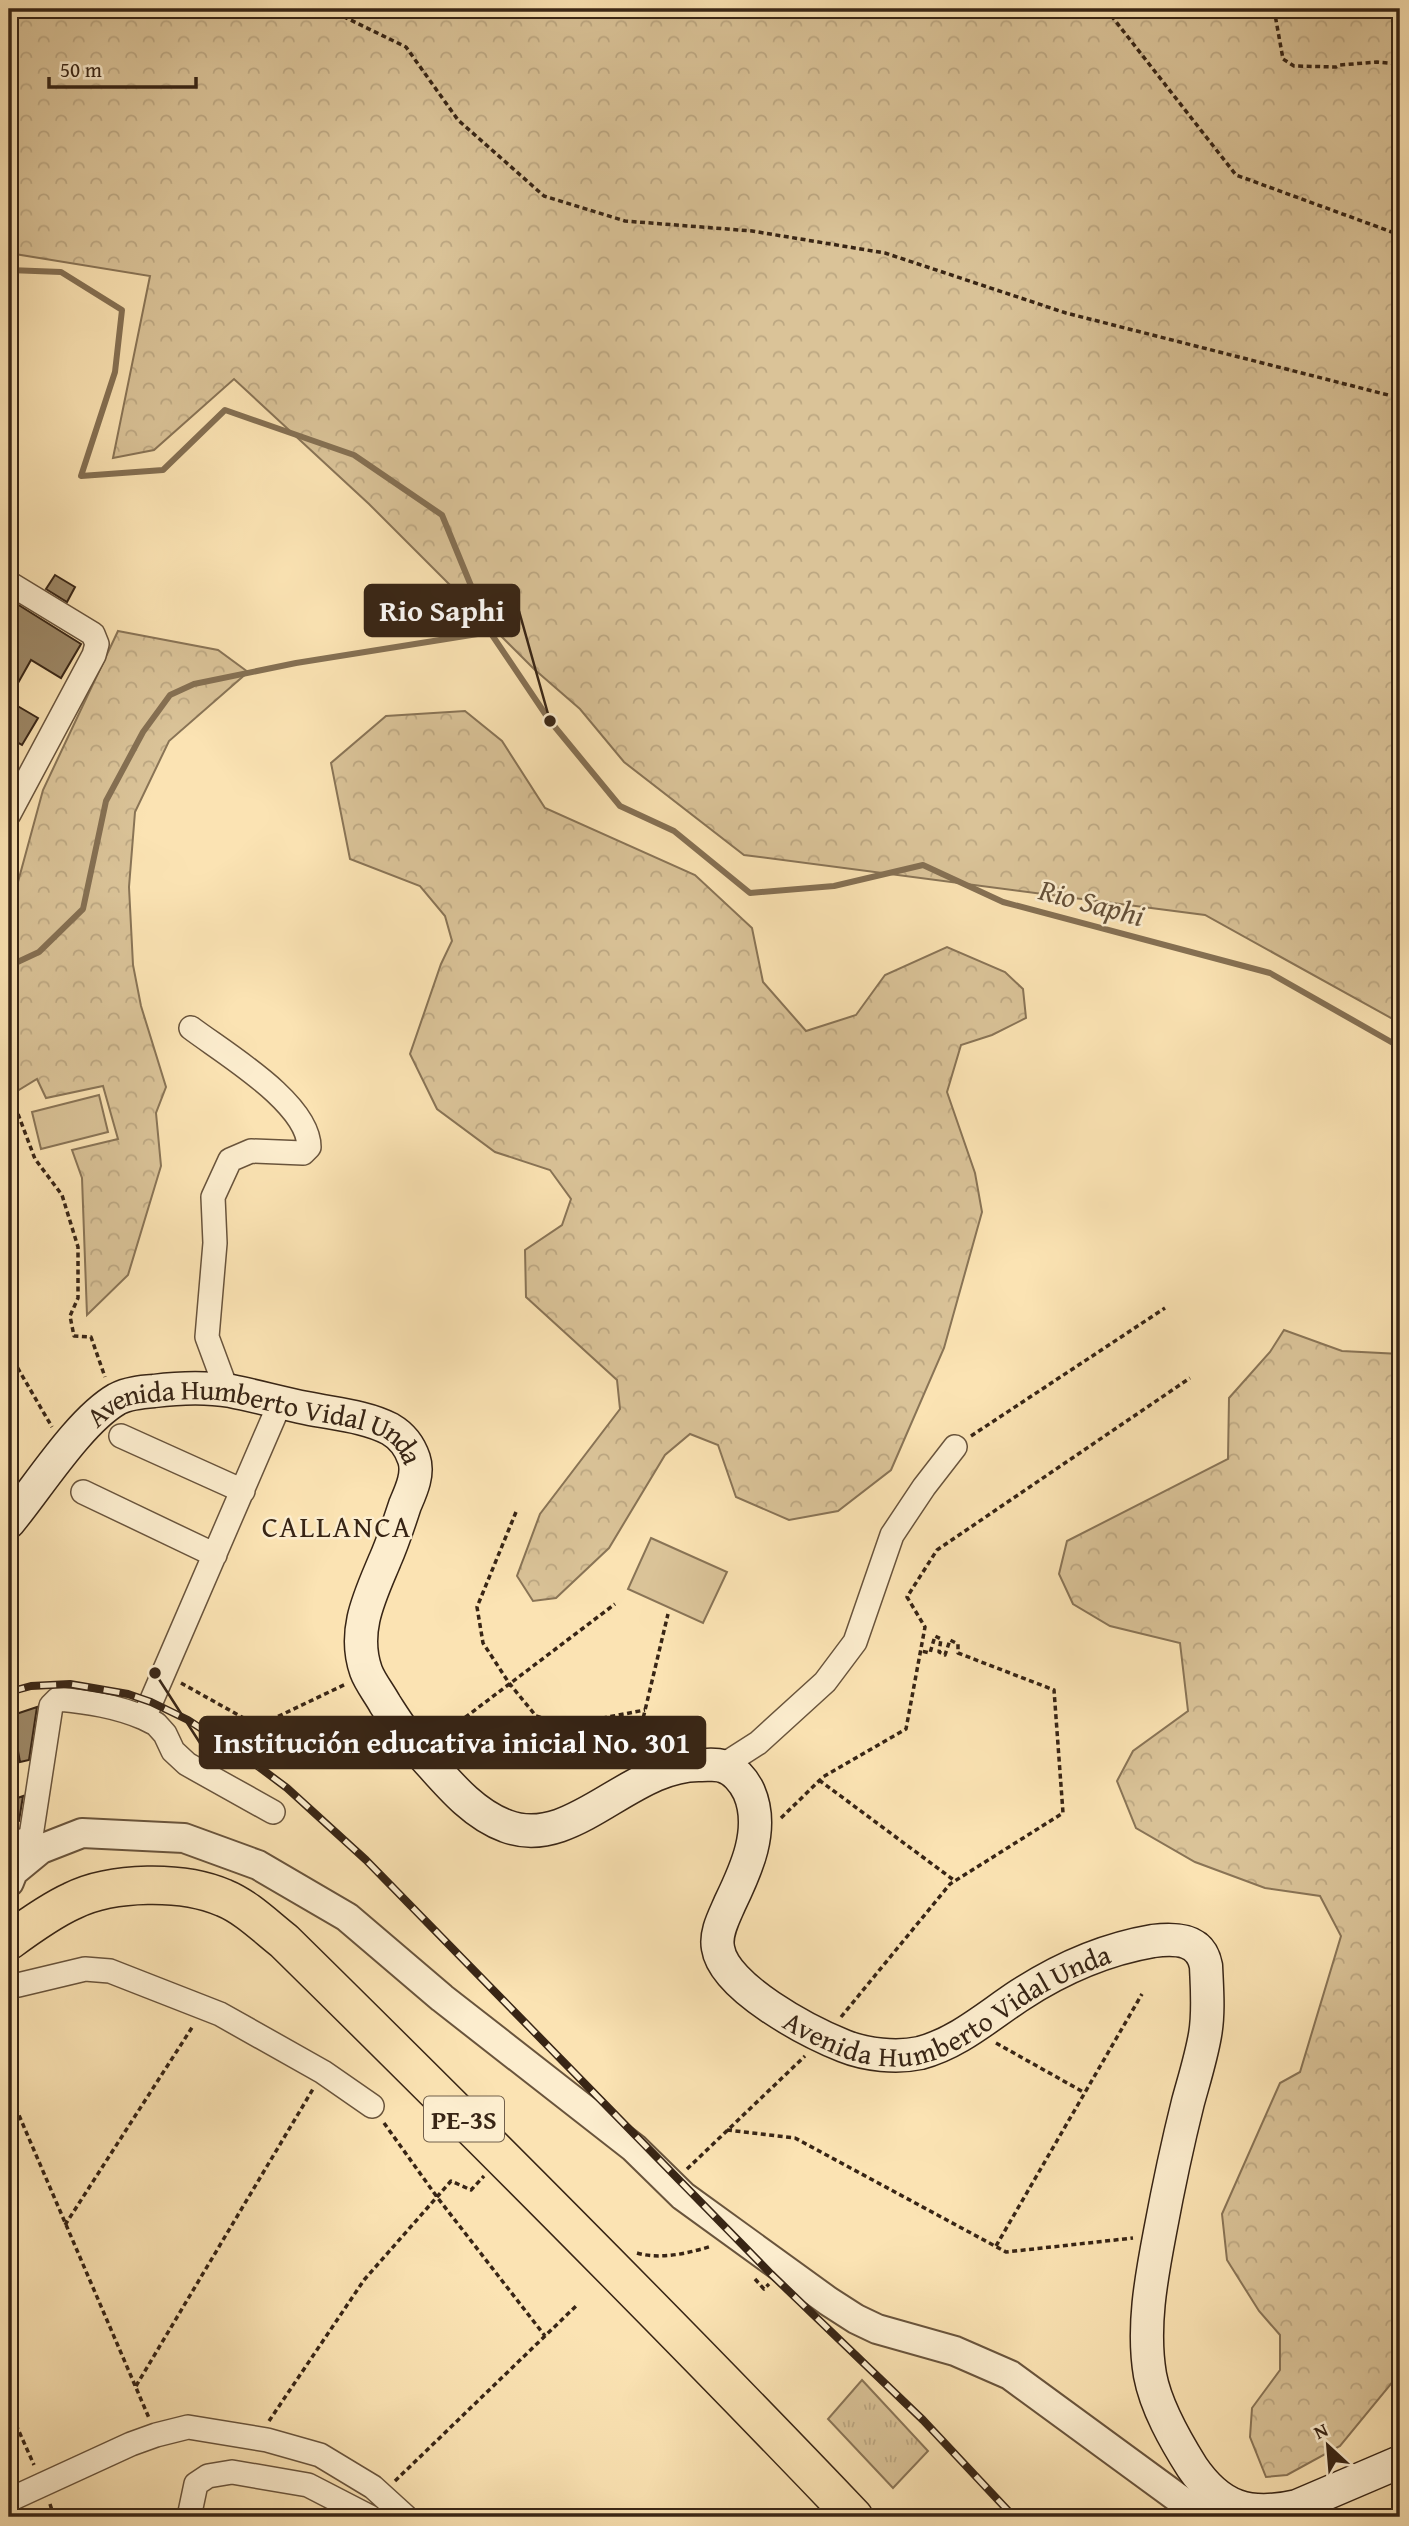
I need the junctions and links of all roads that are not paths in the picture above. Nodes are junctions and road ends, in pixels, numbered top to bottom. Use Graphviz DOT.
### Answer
graph roads {
  1 [pos="9,583"];
  2 [pos="9,814"];
  3 [pos="191,1028"];
  4 [pos="228,1391"];
  5 [pos="280,1402"];
  6 [pos="121,1436"];
  7 [pos="955,1447"];
  8 [pos="243,1491"];
  9 [pos="83,1492"];
  10 [pos="9,1522"];
  11 [pos="215,1555"];
  12 [pos="144,1718"];
  13 [pos="722,1766"];
  14 [pos="273,1812"];
  15 [pos="45,1839"];
  16 [pos="9,1850"];
  17 [pos="9,1882"];
  18 [pos="9,1939"];
  19 [pos="9,1980"];
  20 [pos="372,2106"];
  21 [pos="1400,2462"];
  22 [pos="9,2500"];
  23 [pos="1257,2514"];
  24 [pos="188,2517"];
  25 [pos="370,2517"];
  26 [pos="406,2517"];
  27 [pos="854,2517"];
  28 [pos="1204,2517"];
  1 -- 2 [label="street"];
  3 -- 4 [label="street"];
  4 -- 5 [label="main road, Avenida Humberto Vidal Unda"];
  4 -- 10 [label="main road, Avenida Humberto Vidal Unda"];
  5 -- 8 [label="street"];
  5 -- 13 [label="main road, Avenida Humberto Vidal Unda"];
  6 -- 8 [label="street"];
  7 -- 13 [label="street"];
  8 -- 11 [label="street"];
  9 -- 11 [label="street"];
  11 -- 12 [label="street"];
  12 -- 14 [label="street"];
  12 -- 15 [label="street"];
  13 -- 23 [label="main road, Avenida Humberto Vidal Unda"];
  15 -- 16 [label="street"];
  15 -- 17 [label="street"];
  15 -- 28 [label="street"];
  18 -- 27 [label="highway, PE-3S"];
  19 -- 20 [label="street"];
  21 -- 23 [label="main road, Avenida Humberto Vidal Unda"];
  22 -- 26 [label="street"];
  24 -- 25 [label="street"];
}
